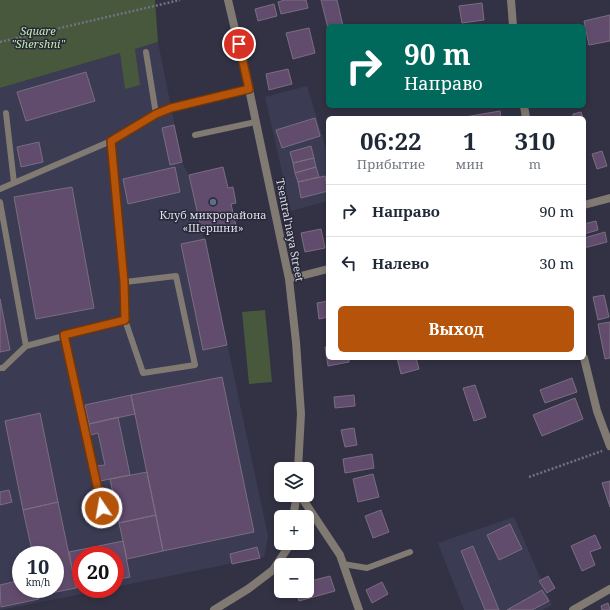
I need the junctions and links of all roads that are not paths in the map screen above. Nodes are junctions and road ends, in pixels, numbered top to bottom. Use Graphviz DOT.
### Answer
graph roads {
  1 [pos="228,0"];
  2 [pos="511,0"];
  3 [pos="513,24"];
  4 [pos="146,52"];
  5 [pos="249,89"];
  6 [pos="6,113"];
  7 [pos="156,114"];
  8 [pos="256,122"];
  9 [pos="195,136"];
  10 [pos="111,141"];
  11 [pos="14,183"];
  12 [pos="0,189"];
  13 [pos="610,198"];
  14 [pos="0,202"];
  15 [pos="586,204"];
  16 [pos="326,270"];
  17 [pos="289,279"];
  18 [pos="124,282"];
  19 [pos="125,320"];
  20 [pos="64,335"];
  21 [pos="26,346"];
  22 [pos="584,360"];
  23 [pos="0,368"];
  24 [pos="610,446"];
  25 [pos="298,462"];
  26 [pos="305,502"];
  27 [pos="105,523"];
  28 [pos="286,550"];
  29 [pos="410,552"];
  30 [pos="343,564"];
  31 [pos="610,589"];
  32 [pos="214,610"];
  33 [pos="359,610"];
  34 [pos="572,610"];
  1 -- 5 [label="street, Tsentral'naya Street"];
  2 -- 3 [label="street"];
  4 -- 7 [label="lane"];
  5 -- 7 [label="lane"];
  5 -- 8 [label="street, Tsentral'naya Street"];
  6 -- 11 [label="lane"];
  7 -- 10 [label="lane"];
  8 -- 9 [label="lane"];
  8 -- 17 [label="street, Tsentral'naya Street"];
  10 -- 11 [label="lane"];
  10 -- 18 [label="lane"];
  11 -- 12 [label="lane"];
  13 -- 15 [label="street"];
  14 -- 21 [label="lane"];
  16 -- 17 [label="street"];
  17 -- 25 [label="street, Tsentral'naya Street"];
  18 -- 19 [label="lane"];
  18 -- 19 [label="lane"];
  19 -- 20 [label="lane"];
  20 -- 21 [label="lane"];
  20 -- 27 [label="lane"];
  21 -- 23 [label="lane"];
  22 -- 24 [label="street"];
  26 -- 30 [label="street"];
  28 -- 32 [label="street"];
  29 -- 30 [label="lane"];
  30 -- 33 [label="street"];
  31 -- 34 [label="street"];
}
